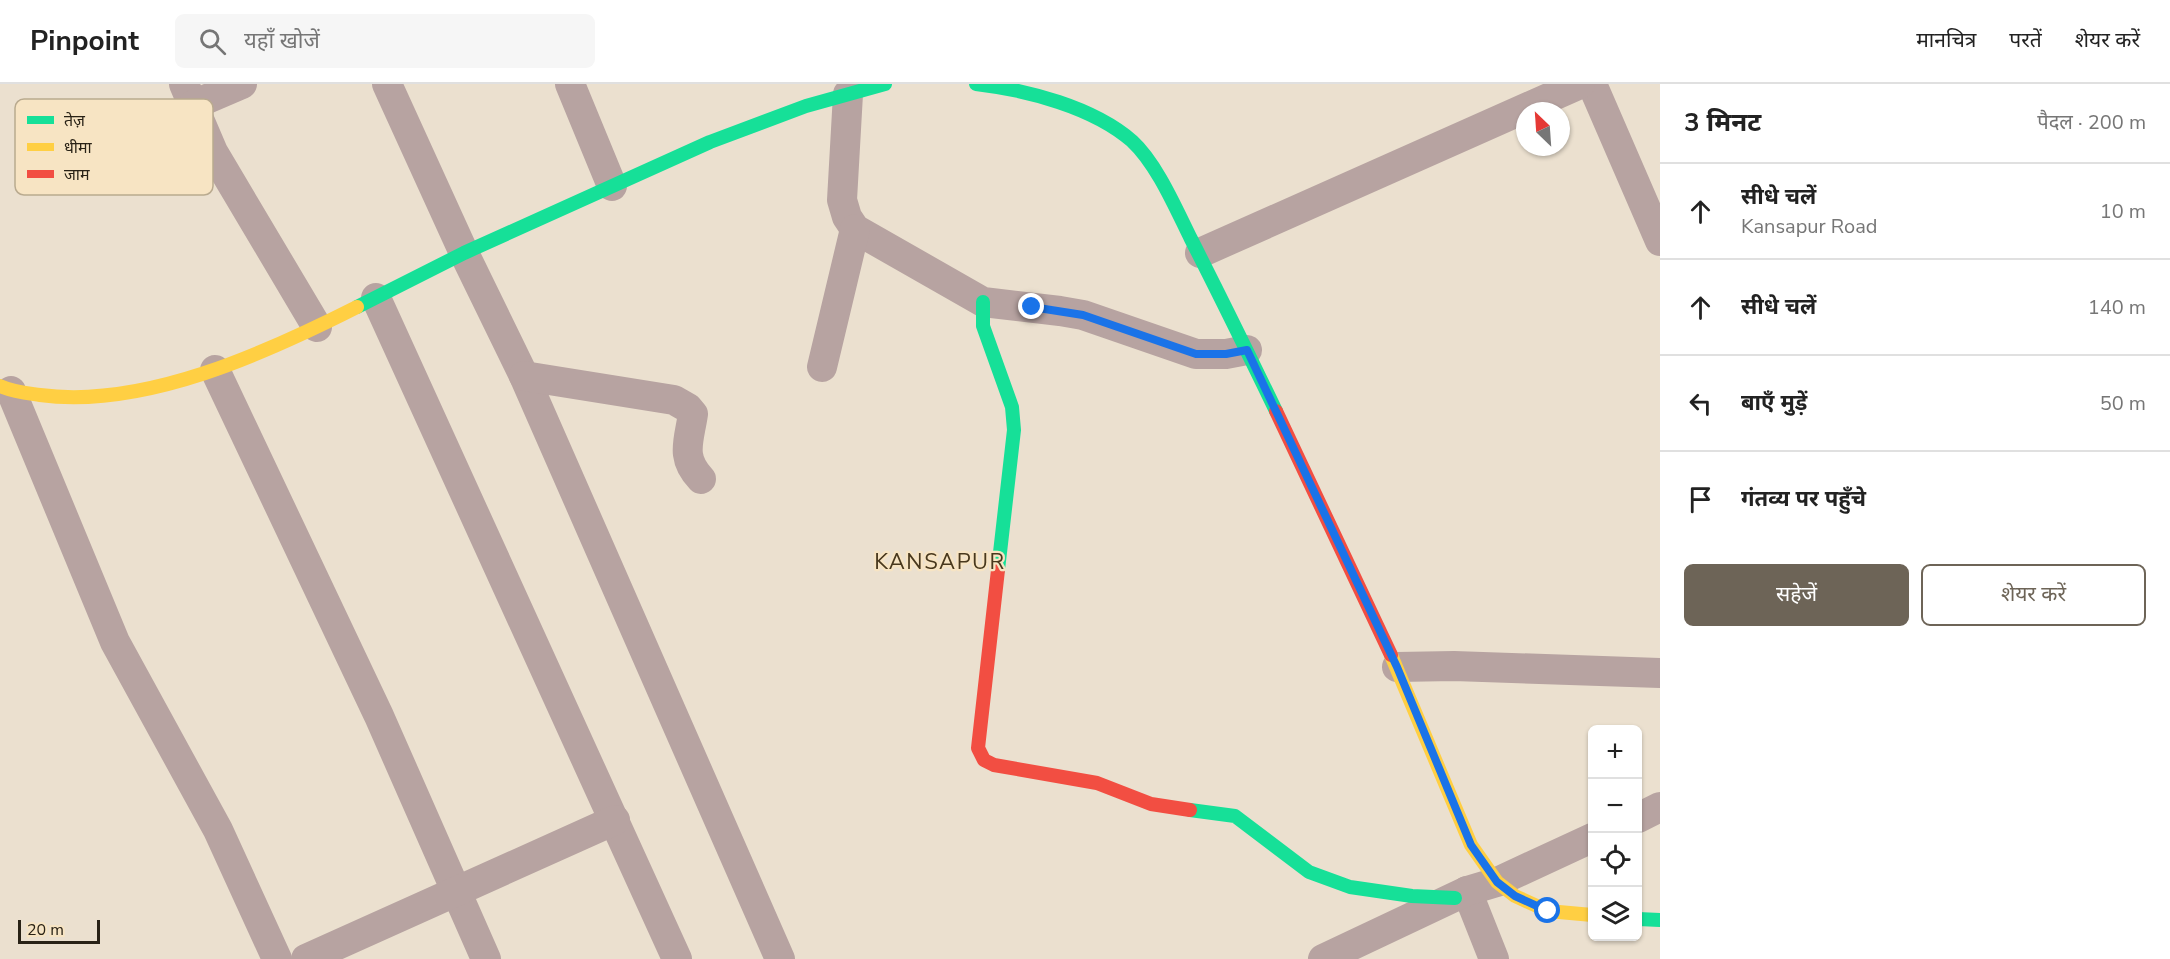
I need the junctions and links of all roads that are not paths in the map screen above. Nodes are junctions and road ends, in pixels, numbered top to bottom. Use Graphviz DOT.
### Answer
graph roads {
  1 [pos="242,84"];
  2 [pos="387,84"];
  3 [pos="570,84"];
  4 [pos="885,84"];
  5 [pos="976,84"];
  6 [pos="1580,84"];
  7 [pos="1592,84"];
  8 [pos="188,94"];
  9 [pos="848,94"];
  10 [pos="213,152"];
  11 [pos="612,186"];
  12 [pos="855,229"];
  13 [pos="1660,241"];
  14 [pos="464,253"];
  15 [pos="1200,253"];
  16 [pos="376,298"];
  17 [pos="983,302"];
  18 [pos="317,327"];
  19 [pos="1247,350"];
  20 [pos="822,367"];
  21 [pos="215,370"];
  22 [pos="524,376"];
  23 [pos="5,388"];
  24 [pos="701,479"];
  25 [pos="1397,667"];
  26 [pos="1660,673"];
  27 [pos="1660,807"];
  28 [pos="1642,816"];
  29 [pos="615,820"];
  30 [pos="1588,840"];
  31 [pos="1497,882"];
  32 [pos="457,891"];
  33 [pos="1461,895"];
  34 [pos="1588,915"];
  35 [pos="1642,919"];
  36 [pos="1660,920"];
  37 [pos="277,959"];
  38 [pos="306,959"];
  39 [pos="486,959"];
  40 [pos="677,959"];
  41 [pos="780,959"];
  42 [pos="1323,959"];
  43 [pos="1494,959"];
  1 -- 8 [label="street"];
  2 -- 14 [label="street"];
  3 -- 11 [label="street"];
  4 -- 9 [label="street"];
  5 -- 15 [label="street"];
  6 -- 15 [label="street"];
  7 -- 13 [label="street"];
  9 -- 11 [label="street"];
  9 -- 12 [label="street"];
  10 -- 18 [label="street"];
  11 -- 14 [label="street"];
  12 -- 17 [label="street"];
  12 -- 20 [label="street"];
  14 -- 16 [label="street"];
  14 -- 22 [label="street"];
  15 -- 19 [label="street"];
  16 -- 18 [label="street"];
  16 -- 29 [label="street"];
  17 -- 19 [label="street"];
  17 -- 33 [label="street"];
  18 -- 21 [label="street"];
  19 -- 25 [label="street"];
  21 -- 23 [label="street"];
  21 -- 32 [label="street"];
  22 -- 24 [label="street"];
  22 -- 41 [label="street"];
  23 -- 37 [label="street"];
  25 -- 26 [label="street"];
  25 -- 31 [label="street"];
  27 -- 28 [label="street"];
  29 -- 32 [label="street"];
  29 -- 40 [label="street"];
  30 -- 31 [label="street"];
  31 -- 33 [label="street"];
  31 -- 34 [label="street"];
  32 -- 38 [label="street"];
  32 -- 39 [label="street"];
  33 -- 42 [label="street"];
  33 -- 43 [label="street"];
  35 -- 36 [label="street"];
}
